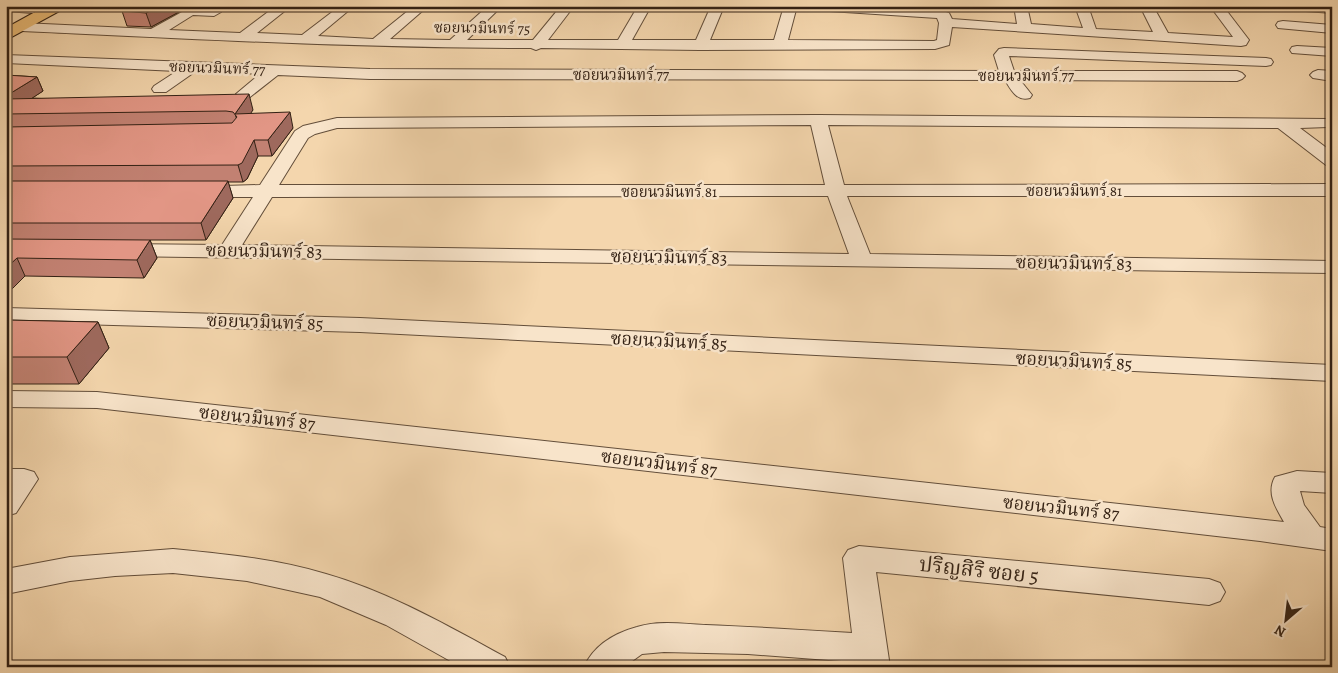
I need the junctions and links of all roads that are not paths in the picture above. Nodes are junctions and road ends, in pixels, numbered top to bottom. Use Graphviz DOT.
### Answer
graph roads {
  1 [pos="58,6"];
  2 [pos="285,6"];
  3 [pos="348,6"];
  4 [pos="422,6"];
  5 [pos="496,6"];
  6 [pos="568,6"];
  7 [pos="644,6"];
  8 [pos="718,6"];
  9 [pos="791,6"];
  10 [pos="814,6"];
  11 [pos="1020,6"];
  12 [pos="1081,6"];
  13 [pos="1146,6"];
  14 [pos="1216,6"];
  15 [pos="1293,6"];
  16 [pos="6,7"];
  17 [pos="36,8"];
  18 [pos="1332,9"];
  19 [pos="214,12"];
  20 [pos="131,16"];
  21 [pos="866,19"];
  22 [pos="946,23"];
  23 [pos="14,25"];
  24 [pos="1283,25"];
  25 [pos="1025,27"];
  26 [pos="1332,29"];
  27 [pos="105,31"];
  28 [pos="155,32"];
  29 [pos="1091,32"];
  30 [pos="6,35"];
  31 [pos="243,36"];
  32 [pos="1163,37"];
  33 [pos="305,40"];
  34 [pos="376,43"];
  35 [pos="454,44"];
  36 [pos="622,45"];
  37 [pos="536,46"];
  38 [pos="700,46"];
  39 [pos="779,46"];
  40 [pos="863,46"];
  41 [pos="1297,50"];
  42 [pos="1332,52"];
  43 [pos="6,59"];
  44 [pos="1266,62"];
  45 [pos="192,67"];
  46 [pos="275,70"];
  47 [pos="1009,76"];
  48 [pos="1237,76"];
  49 [pos="160,89"];
  50 [pos="244,94"];
  51 [pos="1024,95"];
  52 [pos="818,120"];
  53 [pos="1284,124"];
  54 [pos="1322,124"];
  55 [pos="1332,161"];
  56 [pos="1332,190"];
  57 [pos="176,191"];
  58 [pos="266,192"];
  59 [pos="836,192"];
  60 [pos="103,250"];
  61 [pos="229,250"];
  62 [pos="862,260"];
  63 [pos="1332,267"];
  64 [pos="6,315"];
  65 [pos="1332,372"];
  66 [pos="6,399"];
  67 [pos="6,479"];
  68 [pos="1332,483"];
  69 [pos="6,505"];
  70 [pos="1321,539"];
  71 [pos="6,582"];
  72 [pos="1209,592"];
  73 [pos="871,658"];
  74 [pos="493,667"];
  75 [pos="602,667"];
  1 -- 23 [label="main road"];
  2 -- 31 [label="street"];
  3 -- 33 [label="street"];
  4 -- 34 [label="street"];
  5 -- 35 [label="street"];
  6 -- 37 [label="street"];
  7 -- 36 [label="street"];
  8 -- 38 [label="street"];
  9 -- 39 [label="street"];
  10 -- 21 [label="street"];
  11 -- 25 [label="street"];
  12 -- 29 [label="street"];
  13 -- 32 [label="street"];
  14 -- 32 [label="street"];
  15 -- 18 [label="street"];
  16 -- 17 [label="street"];
  17 -- 23 [label="main road"];
  19 -- 28 [label="street"];
  20 -- 27 [label="street"];
  21 -- 22 [label="street"];
  21 -- 40 [label="street"];
  22 -- 25 [label="street"];
  22 -- 40 [label="street, ซอยนวมินทร์ 75"];
  23 -- 27 [label="street, ซอยนวมินทร์ 75"];
  23 -- 30 [label="main road"];
  24 -- 26 [label="street"];
  25 -- 29 [label="street"];
  27 -- 28 [label="street, ซอยนวมินทร์ 75"];
  28 -- 31 [label="street, ซอยนวมินทร์ 75"];
  29 -- 32 [label="street"];
  31 -- 33 [label="street, ซอยนวมินทร์ 75"];
  33 -- 34 [label="street, ซอยนวมินทร์ 75"];
  34 -- 35 [label="street, ซอยนวมินทร์ 75"];
  35 -- 37 [label="street, ซอยนวมินทร์ 75"];
  36 -- 37 [label="street, ซอยนวมินทร์ 75"];
  36 -- 38 [label="street, ซอยนวมินทร์ 75"];
  38 -- 39 [label="street, ซอยนวมินทร์ 75"];
  39 -- 40 [label="street, ซอยนวมินทร์ 75"];
  41 -- 42 [label="street"];
  43 -- 45 [label="street, ซอยนวมินทร์ 77"];
  44 -- 47 [label="street"];
  45 -- 46 [label="street, ซอยนวมินทร์ 77"];
  45 -- 49 [label="street"];
  46 -- 47 [label="street, ซอยนวมินทร์ 77"];
  46 -- 50 [label="street"];
  47 -- 48 [label="street, ซอยนวมินทร์ 77"];
  47 -- 51 [label="street"];
  52 -- 53 [label="street"];
  52 -- 58 [label="street"];
  52 -- 59 [label="street"];
  53 -- 54 [label="street"];
  53 -- 55 [label="street"];
  56 -- 59 [label="street, ซอยนวมินทร์ 81"];
  57 -- 58 [label="street, ซอยนวมินทร์ 81"];
  58 -- 59 [label="street, ซอยนวมินทร์ 81"];
  58 -- 61 [label="street"];
  59 -- 62 [label="street"];
  60 -- 61 [label="street, ซอยนวมินทร์ 83"];
  61 -- 62 [label="street, ซอยนวมินทร์ 83"];
  62 -- 63 [label="street, ซอยนวมินทร์ 83"];
  64 -- 65 [label="street, ซอยนวมินทร์ 85"];
  66 -- 70 [label="street, ซอยนวมินทร์ 87"];
  67 -- 69 [label="street"];
  68 -- 70 [label="street, ซอยนวมินทร์ 87"];
  71 -- 74 [label="street"];
  72 -- 73 [label="street, ปริญสิริ ซอย 5"];
  73 -- 75 [label="street"];
}
